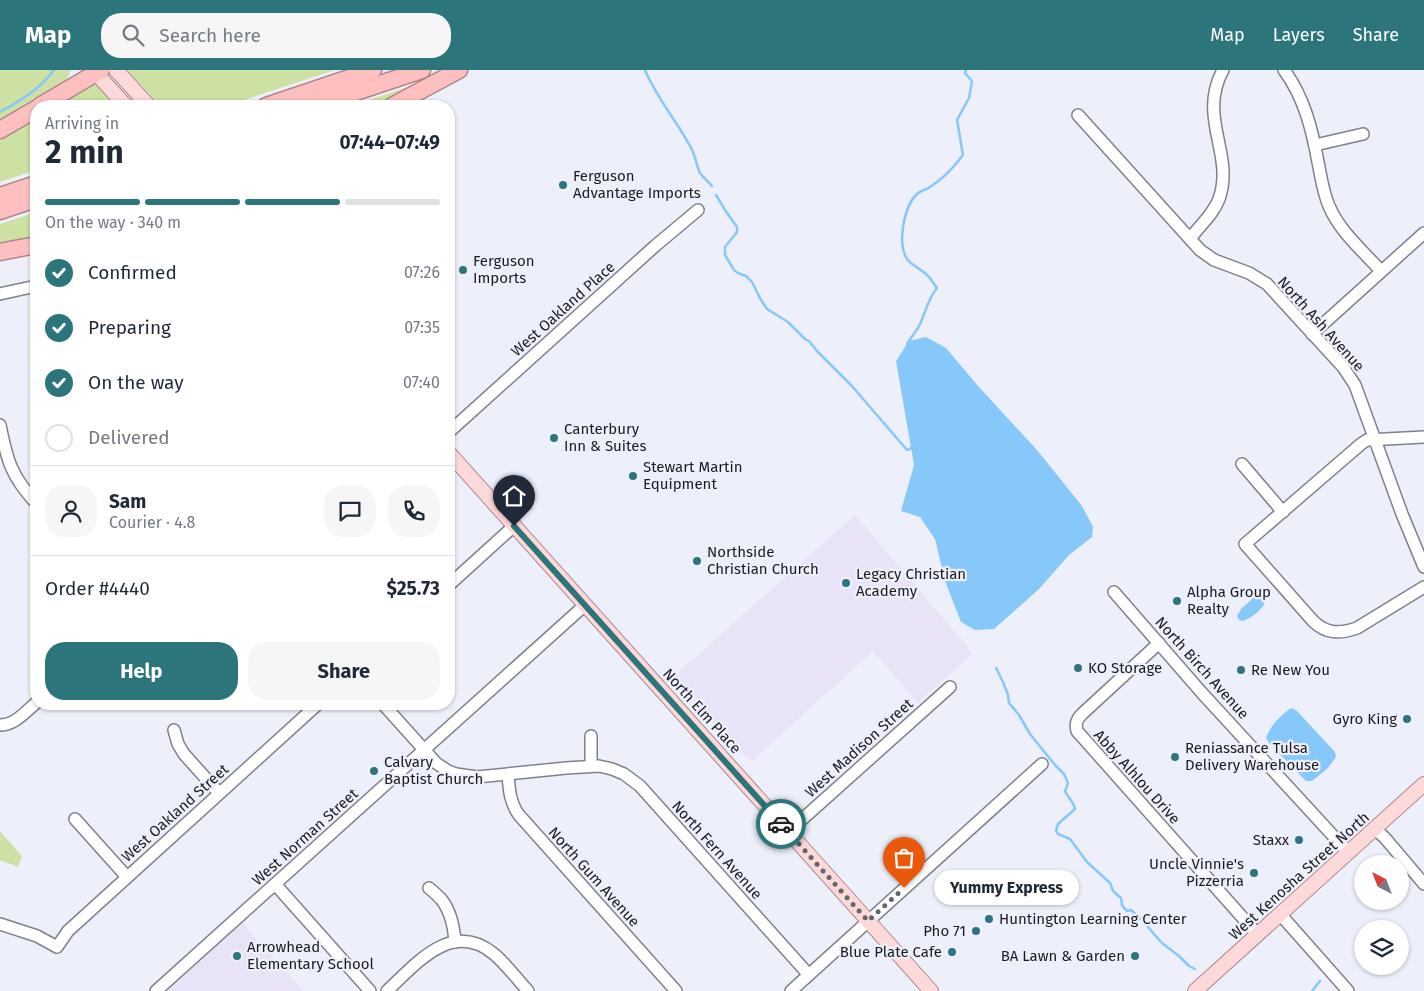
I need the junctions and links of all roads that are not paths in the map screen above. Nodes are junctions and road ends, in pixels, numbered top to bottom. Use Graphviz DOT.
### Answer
graph roads {
  1 [pos="373,70"];
  2 [pos="422,70"];
  3 [pos="459,70"];
  4 [pos="1223,70"];
  5 [pos="1284,70"];
  6 [pos="97,71"];
  7 [pos="120,75"];
  8 [pos="50,100"];
  9 [pos="120,100"];
  10 [pos="143,100"];
  11 [pos="284,100"];
  12 [pos="332,100"];
  13 [pos="403,100"];
  14 [pos="30,112"];
  15 [pos="1078,115"];
  16 [pos="0,130"];
  17 [pos="1363,134"];
  18 [pos="1315,145"];
  19 [pos="30,186"];
  20 [pos="0,196"];
  21 [pos="30,201"];
  22 [pos="698,210"];
  23 [pos="0,211"];
  24 [pos="1424,233"];
  25 [pos="1190,239"];
  26 [pos="30,246"];
  27 [pos="0,252"];
  28 [pos="1381,271"];
  29 [pos="30,287"];
  30 [pos="0,294"];
  31 [pos="1312,334"];
  32 [pos="0,425"];
  33 [pos="455,427"];
  34 [pos="1424,437"];
  35 [pos="1375,440"];
  36 [pos="455,460"];
  37 [pos="1242,464"];
  38 [pos="30,496"];
  39 [pos="1283,512"];
  40 [pos="514,526"];
  41 [pos="1424,567"];
  42 [pos="455,580"];
  43 [pos="1424,587"];
  44 [pos="1114,592"];
  45 [pos="585,605"];
  46 [pos="1159,643"];
  47 [pos="950,687"];
  48 [pos="30,708"];
  49 [pos="307,710"];
  50 [pos="388,710"];
  51 [pos="0,725"];
  52 [pos="174,730"];
  53 [pos="591,736"];
  54 [pos="424,749"];
  55 [pos="1042,764"];
  56 [pos="591,766"];
  57 [pos="508,774"];
  58 [pos="1424,784"];
  59 [pos="219,794"];
  60 [pos="75,819"];
  61 [pos="1375,829"];
  62 [pos="788,832"];
  63 [pos="1348,852"];
  64 [pos="127,877"];
  65 [pos="275,884"];
  66 [pos="1424,884"];
  67 [pos="429,888"];
  68 [pos="1280,914"];
  69 [pos="868,921"];
  70 [pos="0,924"];
  71 [pos="1258,935"];
  72 [pos="455,942"];
  73 [pos="809,975"];
  74 [pos="156,991"];
  75 [pos="370,991"];
  76 [pos="387,991"];
  77 [pos="528,991"];
  78 [pos="676,991"];
  79 [pos="791,991"];
  80 [pos="931,991"];
  81 [pos="1195,991"];
  82 [pos="1348,991"];
  1 -- 11 [label="highway"];
  2 -- 12 [label="highway"];
  3 -- 13 [label="highway"];
  4 -- 25 [label="street"];
  5 -- 18 [label="street"];
  6 -- 8 [label="highway"];
  6 -- 9 [label="main road"];
  7 -- 10 [label="main road"];
  14 -- 16 [label="highway"];
  15 -- 25 [label="street, North Ash Avenue"];
  17 -- 18 [label="street"];
  18 -- 28 [label="street"];
  19 -- 20 [label="highway"];
  21 -- 23 [label="highway"];
  22 -- 33 [label="street, West Oakland Place"];
  24 -- 28 [label="street"];
  25 -- 31 [label="street, North Ash Avenue"];
  26 -- 27 [label="highway"];
  28 -- 31 [label="street"];
  29 -- 30 [label="street"];
  31 -- 35 [label="street, North Ash Avenue"];
  32 -- 38 [label="street"];
  34 -- 35 [label="street"];
  35 -- 39 [label="street"];
  35 -- 41 [label="street, North Ash Avenue"];
  36 -- 40 [label="main road, North Elm Place"];
  37 -- 39 [label="street"];
  39 -- 43 [label="street"];
  40 -- 42 [label="street"];
  40 -- 45 [label="main road, North Elm Place"];
  44 -- 46 [label="street, North Birch Avenue"];
  45 -- 54 [label="street, West Norman Street"];
  45 -- 62 [label="main road, North Elm Place"];
  46 -- 63 [label="street, North Birch Avenue"];
  46 -- 71 [label="street, Abby Alhlou Drive"];
  47 -- 62 [label="street, West Madison Street"];
  48 -- 51 [label="street"];
  49 -- 59 [label="street, West Oakland Street"];
  50 -- 54 [label="street, North Fern Avenue"];
  52 -- 59 [label="street"];
  53 -- 56 [label="street"];
  54 -- 57 [label="street, North Fern Avenue"];
  54 -- 65 [label="street, West Norman Street"];
  55 -- 69 [label="street"];
  56 -- 57 [label="street, North Fern Avenue"];
  56 -- 73 [label="street, North Fern Avenue"];
  57 -- 78 [label="street, North Gum Avenue"];
  58 -- 61 [label="main road, West Kenosha Street North"];
  59 -- 64 [label="street, West Oakland Street"];
  60 -- 64 [label="street"];
  61 -- 63 [label="main road, West Kenosha Street North"];
  61 -- 66 [label="street"];
  62 -- 69 [label="main road, North Elm Place"];
  63 -- 68 [label="main road, West Kenosha Street North"];
  64 -- 70 [label="street, West Oakland Street"];
  65 -- 74 [label="street, West Norman Street"];
  65 -- 75 [label="street"];
  67 -- 72 [label="street"];
  68 -- 71 [label="main road, West Kenosha Street North"];
  68 -- 82 [label="street"];
  69 -- 73 [label="street"];
  69 -- 80 [label="main road, North Elm Place"];
  71 -- 81 [label="main road, West Kenosha Street North"];
  72 -- 76 [label="street"];
  72 -- 77 [label="street"];
  73 -- 79 [label="street"];
}
